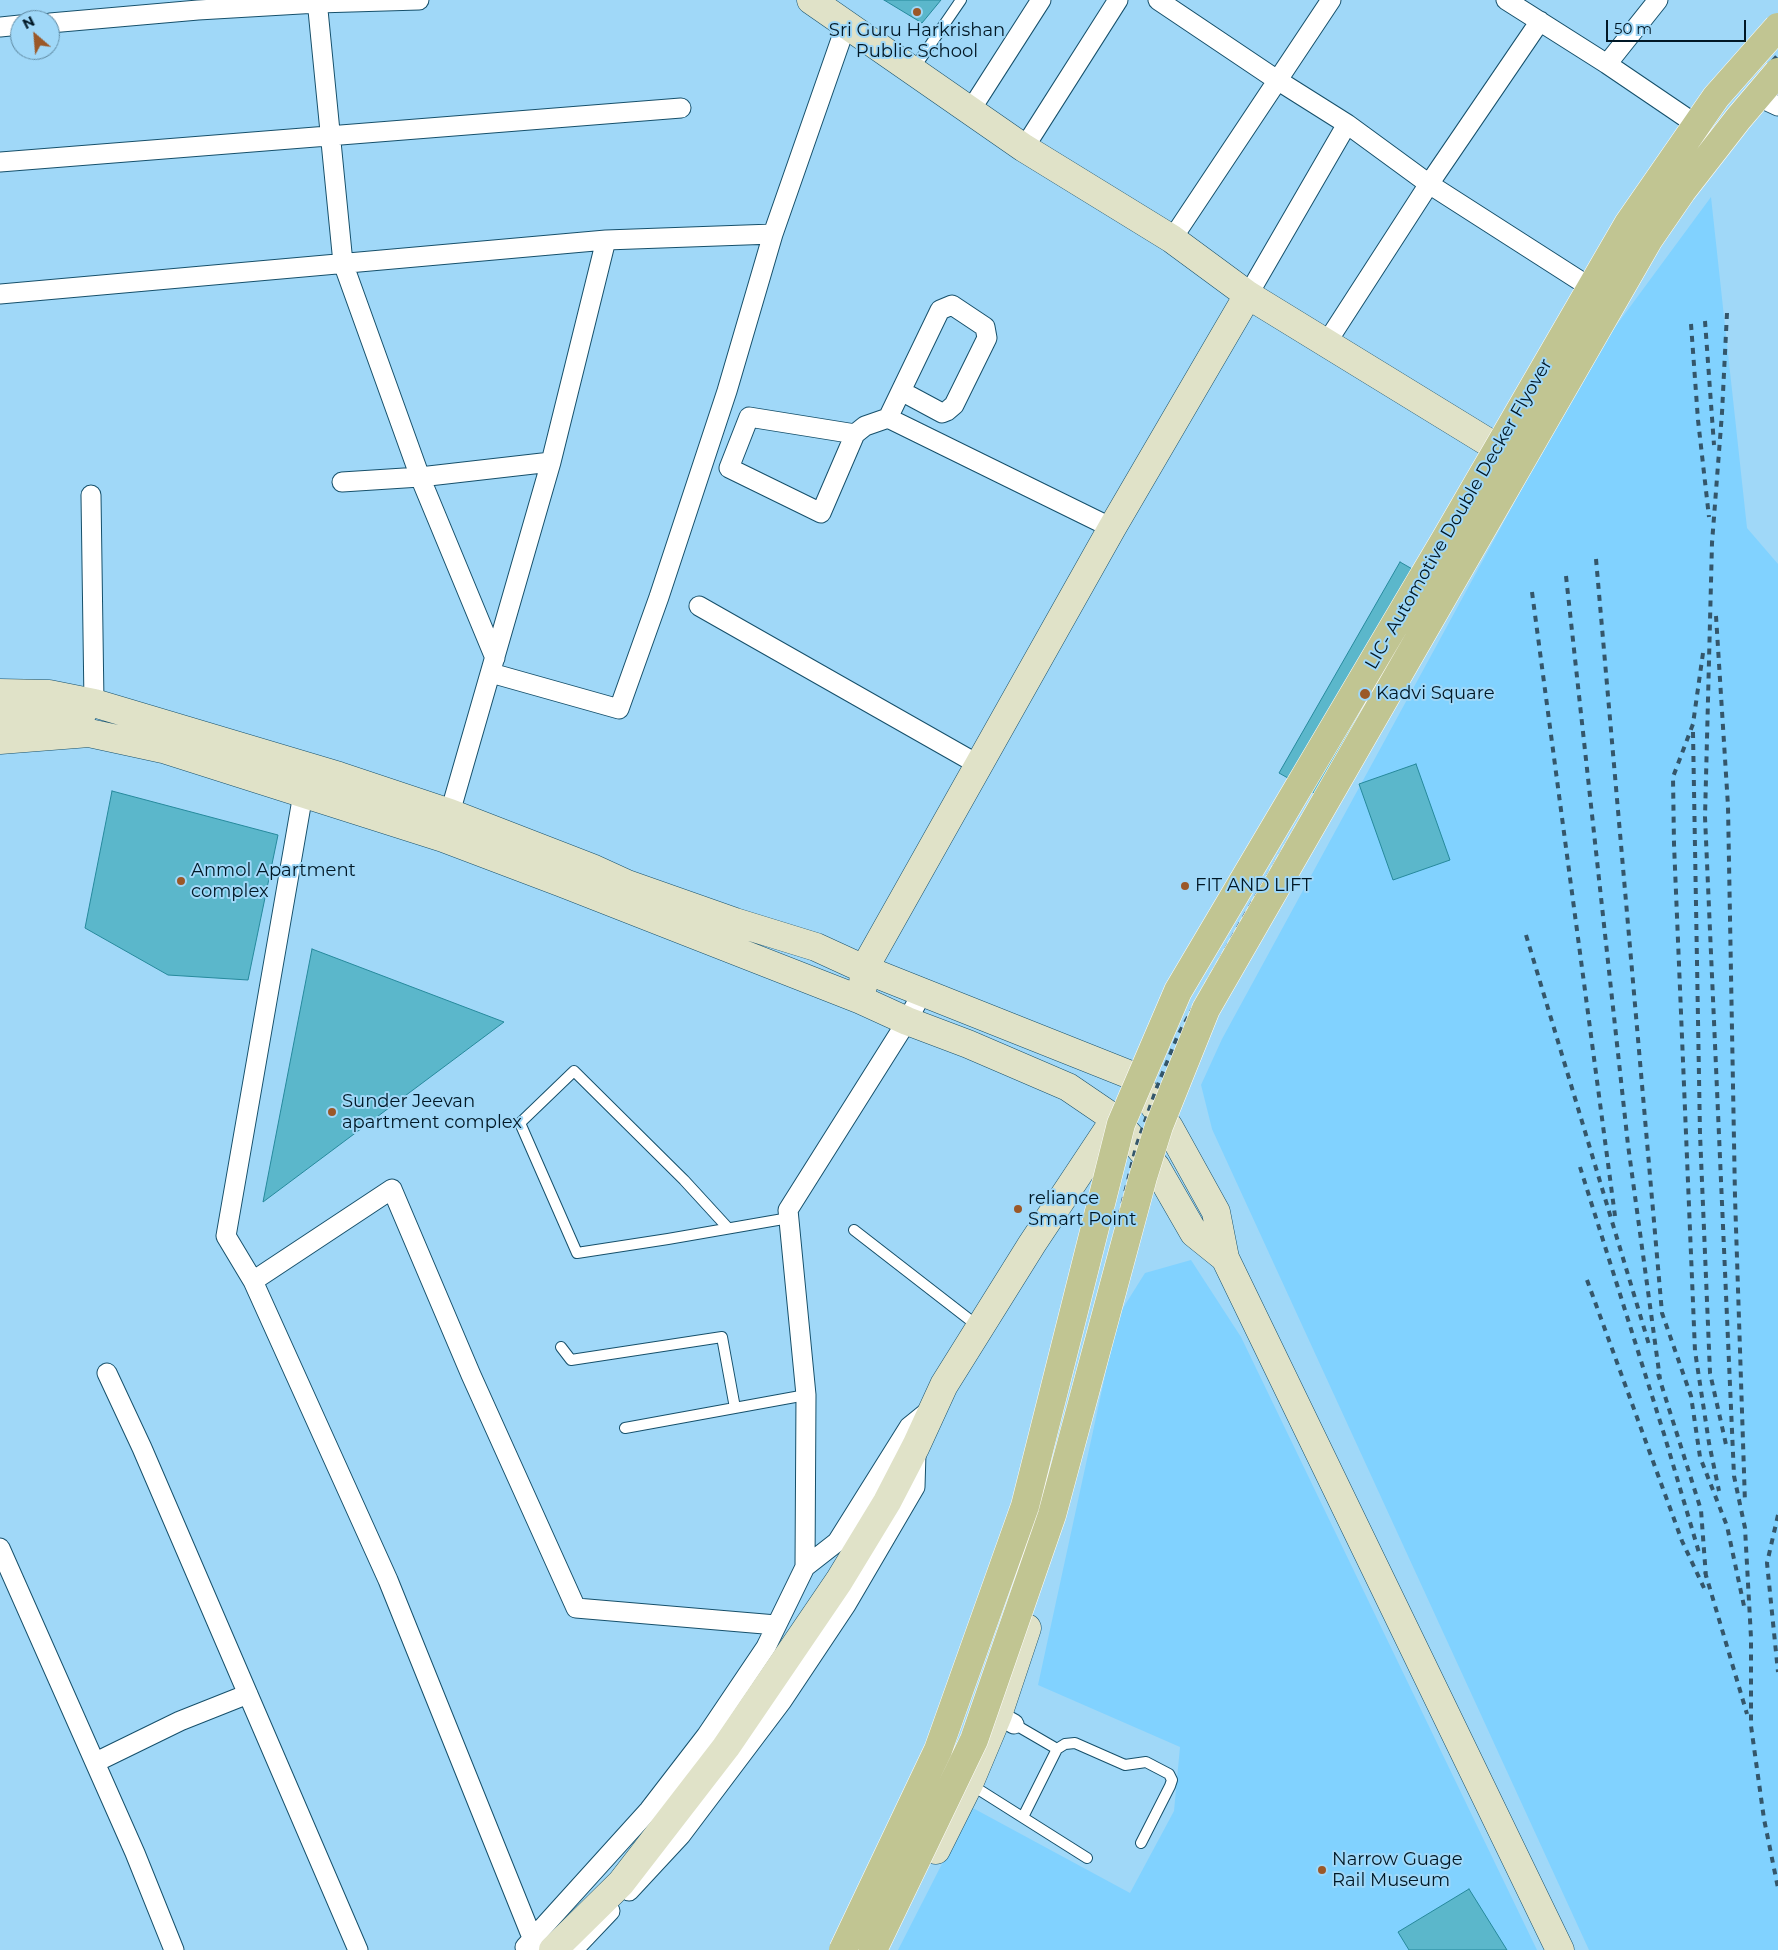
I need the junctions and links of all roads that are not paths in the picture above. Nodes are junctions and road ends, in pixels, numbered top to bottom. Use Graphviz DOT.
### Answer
graph roads {
  1 [pos="419,0"];
  2 [pos="961,0"];
  3 [pos="1040,0"];
  4 [pos="1118,0"];
  5 [pos="1158,0"];
  6 [pos="1331,0"];
  7 [pos="1506,0"];
  8 [pos="1658,0"];
  9 [pos="318,1"];
  10 [pos="197,5"];
  11 [pos="828,9"];
  12 [pos="1778,16"];
  13 [pos="1540,21"];
  14 [pos="60,22"];
  15 [pos="1778,27"];
  16 [pos="1607,64"];
  17 [pos="912,71"];
  18 [pos="1778,72"];
  19 [pos="1279,81"];
  20 [pos="1774,97"];
  21 [pos="681,108"];
  22 [pos="970,111"];
  23 [pos="1691,121"];
  24 [pos="1347,124"];
  25 [pos="331,136"];
  26 [pos="1024,148"];
  27 [pos="0,162"];
  28 [pos="1429,184"];
  29 [pos="773,234"];
  30 [pos="606,240"];
  31 [pos="1172,240"];
  32 [pos="343,264"];
  33 [pos="1585,284"];
  34 [pos="0,294"];
  35 [pos="1248,295"];
  36 [pos="1327,342"];
  37 [pos="901,391"];
  38 [pos="888,418"];
  39 [pos="855,434"];
  40 [pos="1490,444"];
  41 [pos="551,462"];
  42 [pos="1531,467"];
  43 [pos="420,478"];
  44 [pos="342,482"];
  45 [pos="91,495"];
  46 [pos="1112,528"];
  47 [pos="700,606"];
  48 [pos="493,665"];
  49 [pos="0,693"];
  50 [pos="0,717"];
  51 [pos="83,718"];
  52 [pos="0,740"];
  53 [pos="979,765"];
  54 [pos="303,794"];
  55 [pos="446,826"];
  56 [pos="864,969"];
  57 [pos="922,992"];
  58 [pos="861,1000"];
  59 [pos="907,1021"];
  60 [pos="1133,1076"];
  61 [pos="1115,1119"];
  62 [pos="1169,1127"];
  63 [pos="1156,1167"];
  64 [pos="789,1218"];
  65 [pos="728,1228"];
  66 [pos="854,1230"];
  67 [pos="1225,1258"];
  68 [pos="253,1281"];
  69 [pos="979,1327"];
  70 [pos="561,1347"];
  71 [pos="107,1373"];
  72 [pos="806,1395"];
  73 [pos="934,1406"];
  74 [pos="735,1408"];
  75 [pos="625,1428"];
  76 [pos="916,1446"];
  77 [pos="0,1548"];
  78 [pos="805,1567"];
  79 [pos="776,1625"];
  80 [pos="248,1694"];
  81 [pos="1006,1720"];
  82 [pos="1057,1749"];
  83 [pos="96,1762"];
  84 [pos="975,1787"];
  85 [pos="1024,1817"];
  86 [pos="1141,1843"];
  87 [pos="1087,1858"];
  88 [pos="535,1947"];
  89 [pos="174,1950"];
  90 [pos="358,1950"];
  91 [pos="573,1950"];
  92 [pos="834,1950"];
  93 [pos="843,1950"];
  94 [pos="873,1950"];
  95 [pos="886,1950"];
  96 [pos="1560,1950"];
  1 -- 9 [label="street"];
  2 -- 17 [label="lane"];
  3 -- 22 [label="street"];
  4 -- 26 [label="street"];
  5 -- 19 [label="street"];
  6 -- 19 [label="street"];
  7 -- 13 [label="street"];
  8 -- 16 [label="street"];
  9 -- 10 [label="street"];
  9 -- 25 [label="street"];
  10 -- 14 [label="street"];
  11 -- 17 [label="main road"];
  11 -- 29 [label="street"];
  12 -- 23 [label="main road"];
  13 -- 16 [label="street"];
  13 -- 28 [label="street"];
  15 -- 93 [label="main road, LIC- Automotive Double Decker Flyover, bridge"];
  16 -- 23 [label="street"];
  17 -- 22 [label="main road"];
  18 -- 94 [label="main road, LIC- Automotive Double Decker Flyover, bridge"];
  19 -- 24 [label="street"];
  19 -- 31 [label="street"];
  20 -- 42 [label="main road"];
  21 -- 25 [label="street"];
  22 -- 26 [label="main road"];
  23 -- 33 [label="main road"];
  24 -- 28 [label="street"];
  24 -- 35 [label="street"];
  25 -- 27 [label="street"];
  25 -- 32 [label="street"];
  26 -- 31 [label="main road"];
  28 -- 33 [label="street"];
  28 -- 36 [label="street"];
  29 -- 30 [label="street"];
  29 -- 48 [label="street"];
  30 -- 32 [label="street"];
  30 -- 41 [label="street"];
  31 -- 35 [label="main road"];
  32 -- 34 [label="street"];
  32 -- 43 [label="street"];
  33 -- 40 [label="main road"];
  35 -- 36 [label="main road"];
  35 -- 46 [label="main road"];
  36 -- 40 [label="main road"];
  37 -- 37 [label="street"];
  37 -- 38 [label="street"];
  38 -- 39 [label="street"];
  38 -- 46 [label="street"];
  39 -- 39 [label="street"];
  40 -- 42 [label="main road"];
  40 -- 60 [label="main road"];
  41 -- 43 [label="street"];
  41 -- 48 [label="street"];
  42 -- 62 [label="main road"];
  43 -- 44 [label="street"];
  43 -- 48 [label="street"];
  45 -- 51 [label="street"];
  46 -- 53 [label="main road"];
  47 -- 53 [label="street"];
  48 -- 55 [label="street"];
  49 -- 51 [label="main road"];
  50 -- 51 [label="main road"];
  51 -- 52 [label="main road"];
  51 -- 54 [label="main road"];
  51 -- 55 [label="main road"];
  53 -- 56 [label="main road"];
  54 -- 55 [label="main road"];
  54 -- 68 [label="street"];
  55 -- 56 [label="main road"];
  55 -- 58 [label="main road"];
  56 -- 57 [label="main road"];
  56 -- 58 [label="main road"];
  57 -- 59 [label="street"];
  57 -- 60 [label="main road"];
  58 -- 59 [label="main road"];
  59 -- 61 [label="main road"];
  59 -- 64 [label="street"];
  60 -- 61 [label="main road"];
  60 -- 62 [label="main road"];
  61 -- 63 [label="main road"];
  61 -- 69 [label="main road"];
  61 -- 92 [label="main road"];
  62 -- 63 [label="main road"];
  62 -- 67 [label="main road"];
  63 -- 67 [label="main road"];
  63 -- 81 [label="main road"];
  64 -- 65 [label="lane"];
  64 -- 72 [label="street"];
  65 -- 65 [label="lane"];
  66 -- 69 [label="lane"];
  67 -- 96 [label="main road"];
  68 -- 79 [label="street"];
  68 -- 88 [label="street"];
  69 -- 73 [label="main road"];
  70 -- 74 [label="lane"];
  71 -- 80 [label="street"];
  72 -- 74 [label="lane"];
  72 -- 78 [label="street"];
  73 -- 76 [label="main road"];
  73 -- 78 [label="street"];
  74 -- 75 [label="lane"];
  76 -- 88 [label="main road"];
  76 -- 91 [label="street"];
  77 -- 83 [label="street"];
  78 -- 79 [label="street"];
  79 -- 88 [label="street"];
  80 -- 83 [label="street"];
  80 -- 90 [label="street"];
  81 -- 82 [label="lane"];
  81 -- 84 [label="main road"];
  82 -- 85 [label="lane"];
  82 -- 86 [label="lane"];
  83 -- 89 [label="street"];
  84 -- 85 [label="lane"];
  84 -- 95 [label="main road"];
  85 -- 87 [label="lane"];
}
